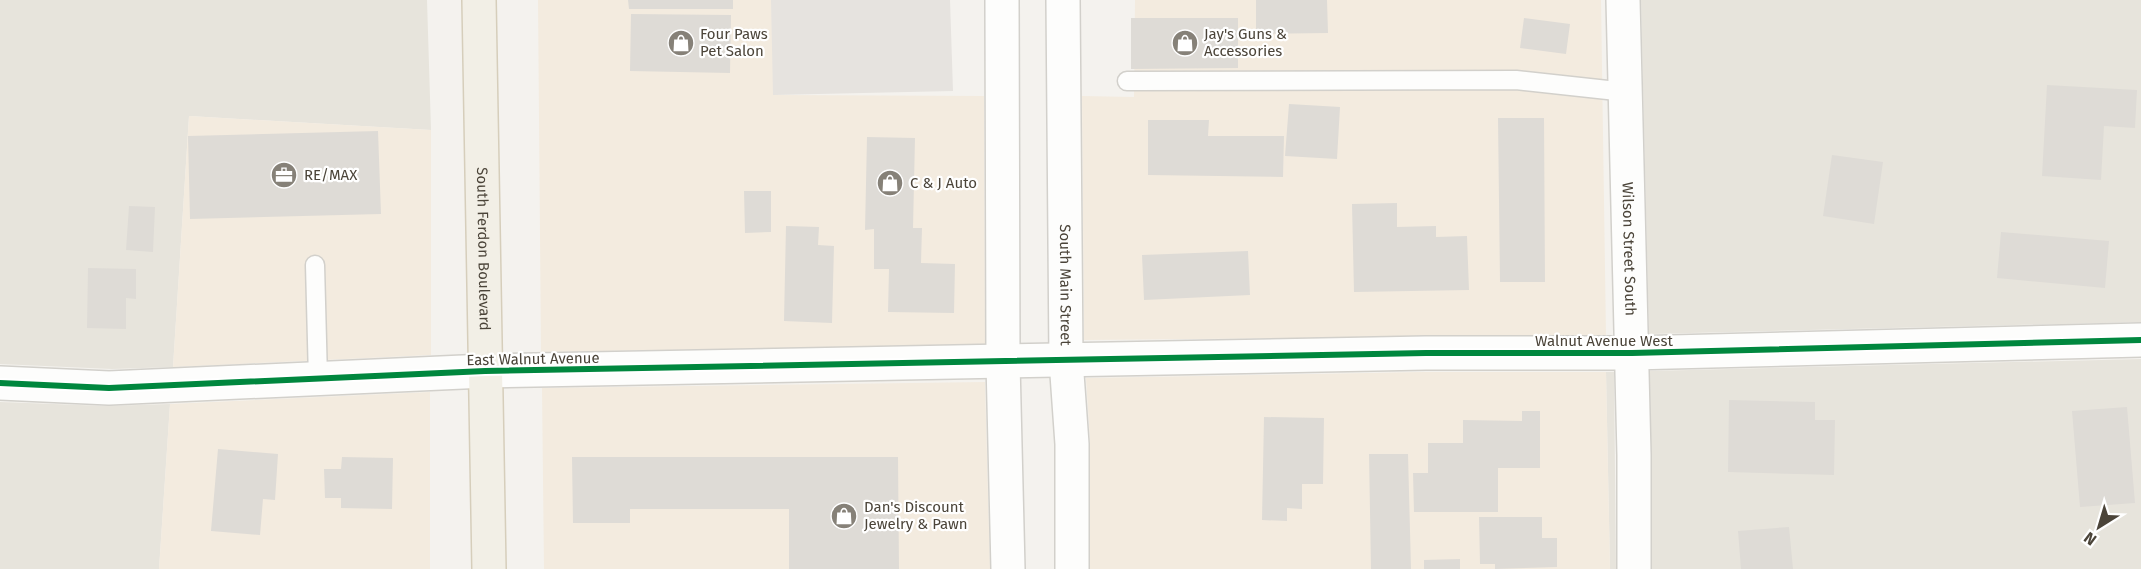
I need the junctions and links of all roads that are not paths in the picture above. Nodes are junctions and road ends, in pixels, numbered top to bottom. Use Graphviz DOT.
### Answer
graph roads {
  1 [pos="479,0"];
  2 [pos="1002,0"];
  3 [pos="1063,0"];
  4 [pos="1623,0"];
  5 [pos="1127,81"];
  6 [pos="1626,92"];
  7 [pos="315,265"];
  8 [pos="2141,340"];
  9 [pos="1632,353"];
  10 [pos="1066,360"];
  11 [pos="1003,363"];
  12 [pos="485,371"];
  13 [pos="318,379"];
  14 [pos="0,383"];
  15 [pos="489,569"];
  16 [pos="1008,569"];
  17 [pos="1072,569"];
  18 [pos="1634,569"];
  1 -- 12 [label="main road, South Ferdon Boulevard"];
  2 -- 11 [label="street"];
  3 -- 10 [label="street, South Main Street"];
  4 -- 6 [label="street, Wilson Street South"];
  5 -- 6 [label="lane"];
  6 -- 9 [label="street, Wilson Street South"];
  7 -- 13 [label="lane"];
  8 -- 9 [label="street, Walnut Avenue West"];
  9 -- 10 [label="street, Walnut Avenue West"];
  9 -- 18 [label="street, Wilson Street South"];
  10 -- 11 [label="street, East Walnut Avenue"];
  10 -- 17 [label="street, South Main Street"];
  11 -- 12 [label="street, East Walnut Avenue"];
  11 -- 16 [label="street"];
  12 -- 13 [label="street, East Walnut Avenue"];
  12 -- 15 [label="main road, South Ferdon Boulevard"];
  13 -- 14 [label="street, East Walnut Avenue"];
}
